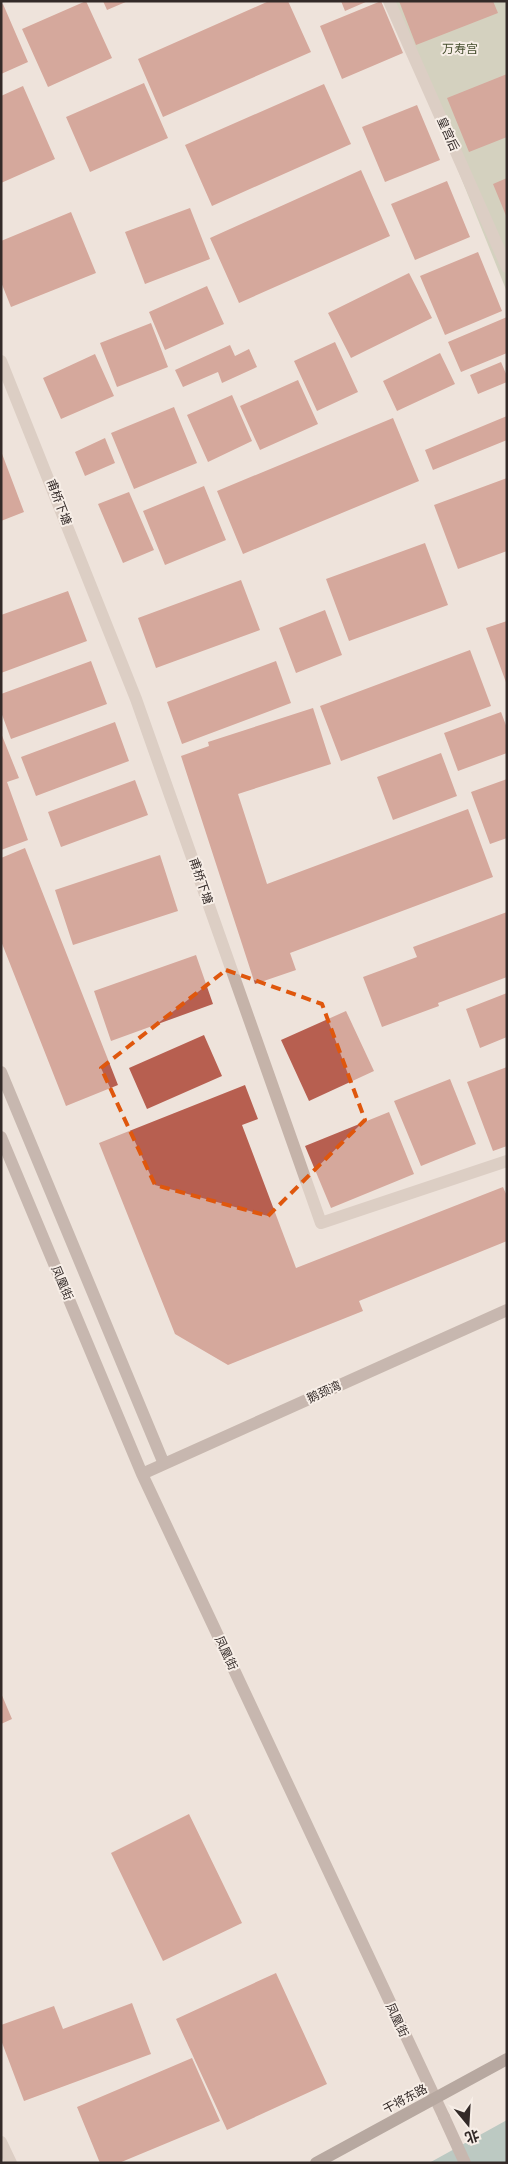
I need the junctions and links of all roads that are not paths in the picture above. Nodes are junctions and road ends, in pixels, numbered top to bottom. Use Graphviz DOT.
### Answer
graph roads {
  1 [pos="388,1"];
  2 [pos="507,267"];
  3 [pos="1,361"];
  4 [pos="1,1072"];
  5 [pos="4,1089"];
  6 [pos="1,1137"];
  7 [pos="507,1161"];
  8 [pos="507,1310"];
  9 [pos="164,1464"];
  10 [pos="142,1474"];
  11 [pos="507,2059"];
  12 [pos="434,2100"];
  13 [pos="1,2142"];
  14 [pos="11,2163"];
  15 [pos="316,2163"];
  16 [pos="465,2163"];
  1 -- 2 [label="street, 皇宫后"];
  3 -- 7 [label="street, 甫桥下塘"];
  4 -- 5 [label="main road, 凤凰街"];
  5 -- 9 [label="main road, 凤凰街"];
  6 -- 10 [label="main road, 凤凰街"];
  8 -- 9 [label="main road, 鹅颈湾"];
  9 -- 10 [label="main road, 鹅颈湾"];
  10 -- 12 [label="main road, 凤凰街"];
  11 -- 12 [label="main road, 干将东路"];
  12 -- 15 [label="main road, 干将东路"];
  12 -- 16 [label="main road, 凤凰街, bridge"];
  13 -- 14 [label="street"];
}
